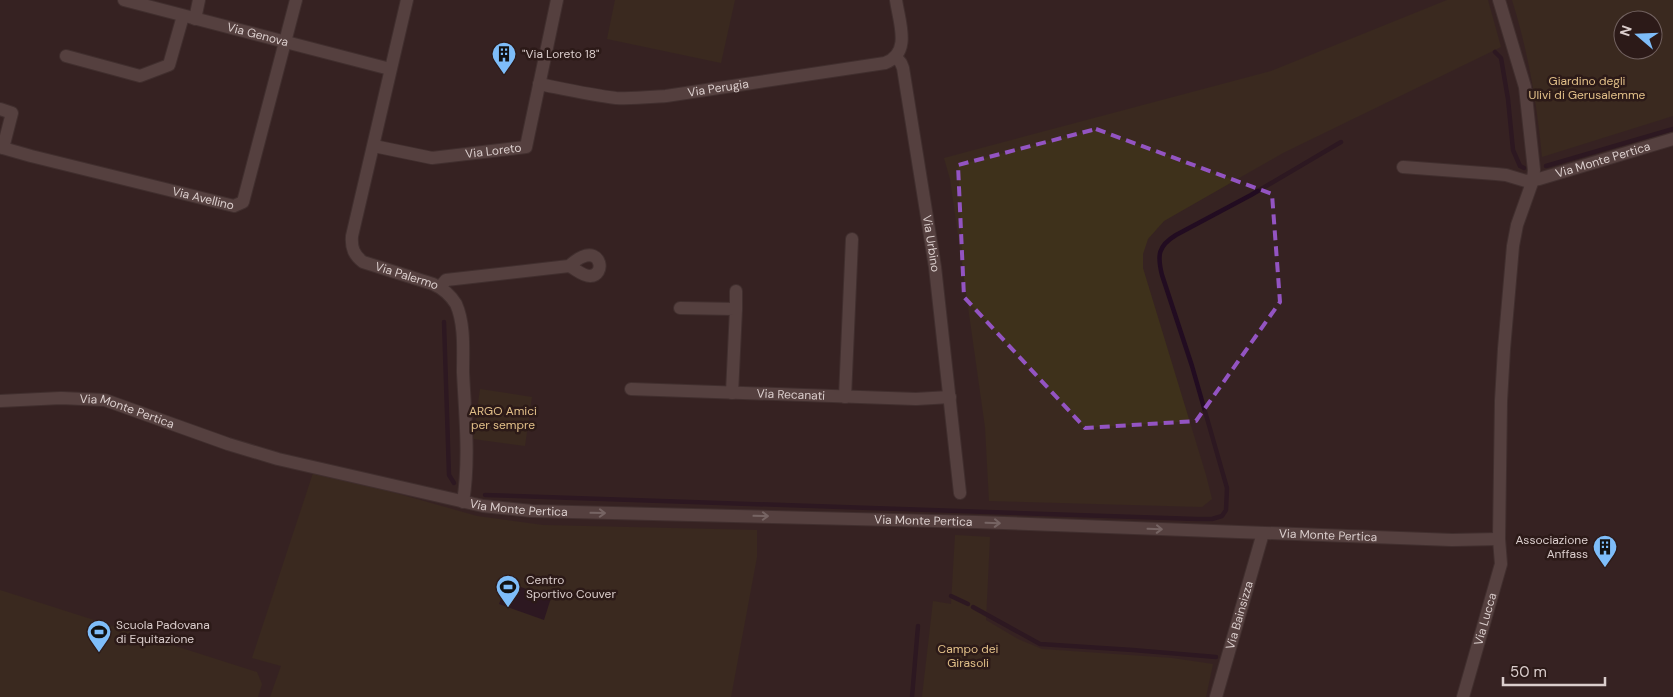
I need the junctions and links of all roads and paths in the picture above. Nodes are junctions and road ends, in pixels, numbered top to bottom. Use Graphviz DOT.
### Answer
graph roads {
  1 [pos="124,0"];
  2 [pos="199,0"];
  3 [pos="296,0"];
  4 [pos="407,0"];
  5 [pos="557,0"];
  6 [pos="896,0"];
  7 [pos="1499,0"];
  8 [pos="189,17"];
  9 [pos="286,43"];
  10 [pos="66,56"];
  11 [pos="896,57"];
  12 [pos="390,69"];
  13 [pos="539,84"];
  14 [pos="0,109"];
  15 [pos="1673,139"];
  16 [pos="374,146"];
  17 [pos="1,147"];
  18 [pos="1403,167"];
  19 [pos="1533,180"];
  20 [pos="852,238"];
  21 [pos="569,266"];
  22 [pos="440,287"];
  23 [pos="736,291"];
  24 [pos="680,308"];
  25 [pos="736,309"];
  26 [pos="631,389"];
  27 [pos="732,393"];
  28 [pos="845,397"];
  29 [pos="950,397"];
  30 [pos="0,401"];
  31 [pos="960,493"];
  32 [pos="463,502"];
  33 [pos="1263,533"];
  34 [pos="1499,539"];
  35 [pos="1216,697"];
  36 [pos="1463,697"];
  1 -- 8 [label="street, Via Genova"];
  2 -- 8 [label="street"];
  3 -- 9 [label="street"];
  4 -- 12 [label="street, Via Palermo"];
  5 -- 13 [label="street, Via Loreto"];
  6 -- 11 [label="street"];
  7 -- 19 [label="street"];
  8 -- 9 [label="street, Via Genova"];
  8 -- 10 [label="street"];
  9 -- 12 [label="street, Via Genova"];
  9 -- 17 [label="street, Via Avellino"];
  11 -- 13 [label="street, Via Perugia"];
  11 -- 29 [label="street, Via Urbino"];
  12 -- 16 [label="street, Via Palermo"];
  13 -- 16 [label="street, Via Loreto"];
  14 -- 17 [label="street, Via Avellino"];
  15 -- 19 [label="street, Via Monte Pertica"];
  16 -- 22 [label="street, Via Palermo"];
  18 -- 19 [label="street, Via Monte Pertica"];
  19 -- 34 [label="street"];
  20 -- 28 [label="street"];
  21 -- 22 [label="street"];
  22 -- 32 [label="street, Via Palermo"];
  23 -- 25 [label="street"];
  24 -- 25 [label="street"];
  25 -- 27 [label="street"];
  26 -- 27 [label="street, Via Recanati"];
  27 -- 28 [label="street, Via Recanati"];
  28 -- 29 [label="street, Via Recanati"];
  29 -- 31 [label="street, Via Urbino"];
  30 -- 32 [label="street, Via Monte Pertica"];
  32 -- 33 [label="street, Via Monte Pertica, one-way"];
  33 -- 34 [label="street, Via Monte Pertica"];
  33 -- 35 [label="street, Via Bainsizza"];
  34 -- 36 [label="street, Via Lucca"];
}
